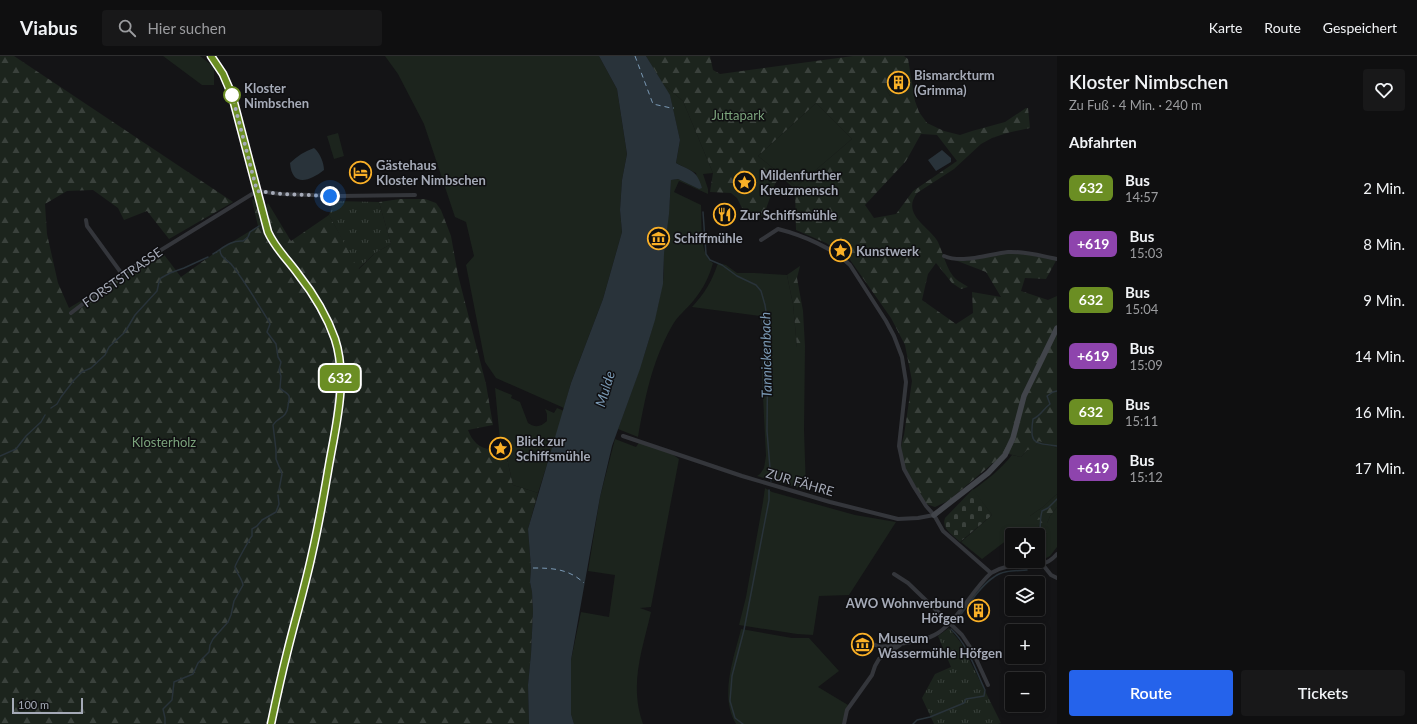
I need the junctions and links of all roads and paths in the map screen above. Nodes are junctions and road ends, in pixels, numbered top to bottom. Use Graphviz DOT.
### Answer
graph roads {
  1 [pos="211,56"];
  2 [pos="257,191"];
  3 [pos="415,195"];
  4 [pos="86,220"];
  5 [pos="761,240"];
  6 [pos="944,256"];
  7 [pos="1057,259"];
  8 [pos="122,274"];
  9 [pos="71,313"];
  10 [pos="1057,328"];
  11 [pos="623,436"];
  12 [pos="934,515"];
  13 [pos="1057,554"];
  14 [pos="1045,564"];
  15 [pos="1005,567"];
  16 [pos="1045,568"];
  17 [pos="991,573"];
  18 [pos="894,574"];
  19 [pos="1057,578"];
  20 [pos="950,622"];
  21 [pos="865,639"];
  22 [pos="902,644"];
  23 [pos="881,647"];
  24 [pos="882,656"];
  25 [pos="988,685"];
  26 [pos="271,724"];
  27 [pos="844,724"];
  1 -- 2 [label="main road"];
  2 -- 3 [label="street"];
  2 -- 8 [label="street, FORSTSTRASSE"];
  2 -- 26 [label="main road"];
  4 -- 8 [label="street"];
  5 -- 12 [label="street"];
  6 -- 7 [label="street"];
  8 -- 9 [label="street, FORSTSTRASSE"];
  10 -- 12 [label="street, ZUR FÄHRE"];
  11 -- 12 [label="street, ZUR FÄHRE"];
  12 -- 17 [label="street"];
  13 -- 14 [label="street"];
  15 -- 17 [label="street"];
  16 -- 19 [label="street"];
  17 -- 20 [label="street"];
  18 -- 20 [label="street"];
  20 -- 22 [label="street"];
  20 -- 25 [label="street"];
  21 -- 23 [label="street"];
  22 -- 23 [label="street"];
  22 -- 24 [label="street"];
  23 -- 24 [label="street"];
  24 -- 27 [label="street"];
}
